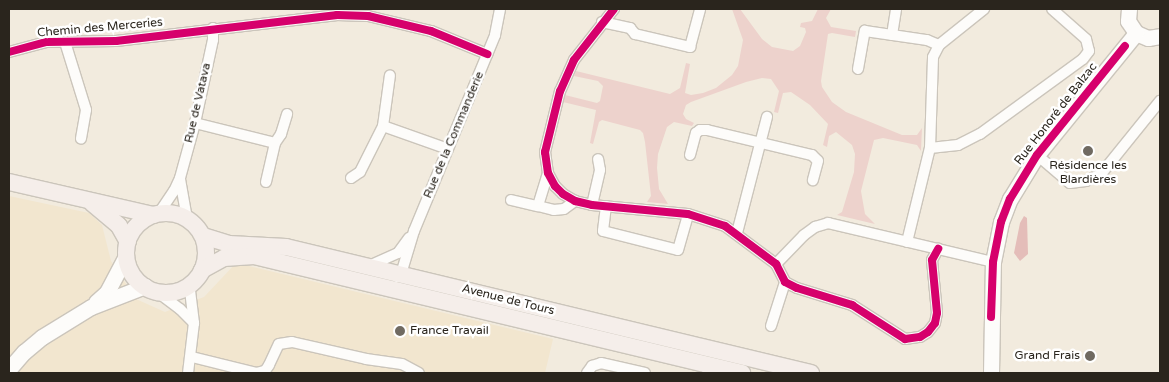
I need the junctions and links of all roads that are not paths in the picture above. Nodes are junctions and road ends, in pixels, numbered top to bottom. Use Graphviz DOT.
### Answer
graph roads {
  1 [pos="500,9"];
  2 [pos="614,9"];
  3 [pos="700,9"];
  4 [pos="896,9"];
  5 [pos="984,9"];
  6 [pos="1052,9"];
  7 [pos="1129,9"];
  8 [pos="602,22"];
  9 [pos="213,28"];
  10 [pos="1136,34"];
  11 [pos="892,35"];
  12 [pos="1160,36"];
  13 [pos="65,42"];
  14 [pos="939,45"];
  15 [pos="9,52"];
  16 [pos="487,54"];
  17 [pos="858,69"];
  18 [pos="390,76"];
  19 [pos="1160,101"];
  20 [pos="287,114"];
  21 [pos="768,117"];
  22 [pos="195,123"];
  23 [pos="383,126"];
  24 [pos="81,139"];
  25 [pos="275,143"];
  26 [pos="759,143"];
  27 [pos="930,148"];
  28 [pos="448,149"];
  29 [pos="690,155"];
  30 [pos="1037,155"];
  31 [pos="598,159"];
  32 [pos="548,173"];
  33 [pos="180,178"];
  34 [pos="351,178"];
  35 [pos="813,180"];
  36 [pos="9,182"];
  37 [pos="266,182"];
  38 [pos="89,200"];
  39 [pos="511,200"];
  40 [pos="575,201"];
  41 [pos="592,205"];
  42 [pos="538,206"];
  43 [pos="606,206"];
  44 [pos="156,214"];
  45 [pos="688,214"];
  46 [pos="187,218"];
  47 [pos="414,231"];
  48 [pos="737,233"];
  49 [pos="203,236"];
  50 [pos="907,242"];
  51 [pos="127,249"];
  52 [pos="938,250"];
  53 [pos="993,262"];
  54 [pos="776,264"];
  55 [pos="300,265"];
  56 [pos="368,266"];
  57 [pos="202,270"];
  58 [pos="401,274"];
  59 [pos="785,282"];
  60 [pos="189,285"];
  61 [pos="150,289"];
  62 [pos="91,306"];
  63 [pos="194,324"];
  64 [pos="771,326"];
  65 [pos="192,358"];
  66 [pos="9,368"];
  67 [pos="590,369"];
  68 [pos="990,372"];
  69 [pos="188,373"];
  70 [pos="419,373"];
  71 [pos="645,373"];
  72 [pos="742,373"];
  73 [pos="811,373"];
  1 -- 16 [label="street, Rue de la Commanderie"];
  2 -- 8 [label="street"];
  3 -- 8 [label="street"];
  4 -- 11 [label="street"];
  5 -- 14 [label="street"];
  6 -- 27 [label="street"];
  7 -- 10 [label="street"];
  8 -- 32 [label="street"];
  9 -- 13 [label="street, Chemin des Merceries"];
  9 -- 16 [label="street, Chemin des Merceries"];
  9 -- 22 [label="street, Rue de Vatava"];
  10 -- 12 [label="street"];
  10 -- 30 [label="street, Rue Honoré de Balzac"];
  11 -- 14 [label="street"];
  11 -- 17 [label="street"];
  13 -- 15 [label="street, Chemin des Merceries"];
  13 -- 24 [label="street"];
  14 -- 27 [label="street"];
  16 -- 28 [label="street, Rue de la Commanderie"];
  18 -- 23 [label="street"];
  19 -- 30 [label="street"];
  20 -- 25 [label="street"];
  21 -- 26 [label="street"];
  22 -- 25 [label="street"];
  22 -- 33 [label="street, Rue de Vatava"];
  23 -- 28 [label="street"];
  23 -- 34 [label="street"];
  25 -- 37 [label="street"];
  26 -- 29 [label="street"];
  26 -- 35 [label="street"];
  26 -- 48 [label="street"];
  27 -- 50 [label="street"];
  28 -- 47 [label="street, Rue de la Commanderie"];
  30 -- 53 [label="street, Rue Honoré de Balzac"];
  31 -- 41 [label="street"];
  32 -- 40 [label="street"];
  32 -- 42 [label="street"];
  33 -- 44 [label="street, Rue de Vatava"];
  33 -- 46 [label="street, Rue de Vatava"];
  36 -- 38 [label="main road"];
  38 -- 44 [label="main road"];
  38 -- 51 [label="main road"];
  39 -- 42 [label="street"];
  40 -- 41 [label="street"];
  40 -- 42 [label="street"];
  41 -- 43 [label="street"];
  43 -- 45 [label="street"];
  43 -- 45 [label="street"];
  44 -- 46 [label="main road"];
  44 -- 51 [label="main road"];
  45 -- 48 [label="street"];
  46 -- 49 [label="main road"];
  47 -- 56 [label="street, Rue de la Commanderie"];
  47 -- 58 [label="street, Rue de la Commanderie"];
  48 -- 54 [label="street"];
  49 -- 56 [label="main road, Avenue de Tours"];
  49 -- 57 [label="main road"];
  50 -- 52 [label="street"];
  50 -- 54 [label="street"];
  51 -- 61 [label="main road"];
  51 -- 62 [label="street"];
  52 -- 53 [label="street"];
  52 -- 59 [label="street"];
  53 -- 68 [label="street, Rue Honoré de Balzac"];
  54 -- 59 [label="street"];
  55 -- 57 [label="main road, Avenue de Tours"];
  55 -- 58 [label="street"];
  55 -- 72 [label="main road, Avenue de Tours"];
  56 -- 58 [label="main road, Avenue de Tours"];
  57 -- 60 [label="main road"];
  58 -- 73 [label="main road, Avenue de Tours"];
  59 -- 64 [label="street"];
  60 -- 61 [label="main road"];
  60 -- 63 [label="street"];
  61 -- 62 [label="street"];
  61 -- 63 [label="street"];
  62 -- 66 [label="street"];
  63 -- 65 [label="street"];
  65 -- 69 [label="street"];
  65 -- 70 [label="street"];
  67 -- 71 [label="street"];
}
